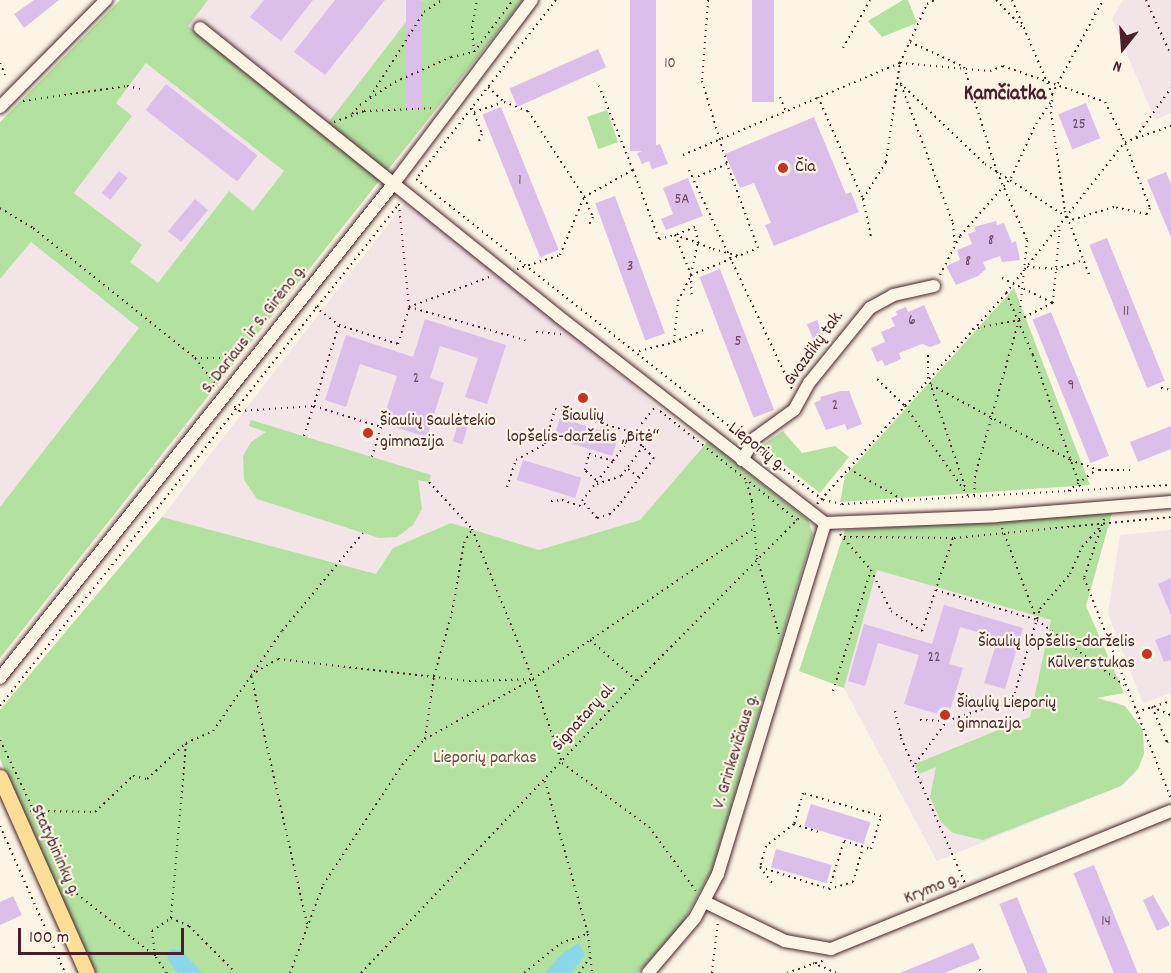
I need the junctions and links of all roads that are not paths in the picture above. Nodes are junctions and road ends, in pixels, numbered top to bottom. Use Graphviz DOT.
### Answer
graph roads {
  1 [pos="106,0"];
  2 [pos="532,0"];
  3 [pos="200,27"];
  4 [pos="1,106"];
  5 [pos="394,183"];
  6 [pos="934,286"];
  7 [pos="742,460"];
  8 [pos="1171,502"];
  9 [pos="825,523"];
  10 [pos="13,661"];
  11 [pos="0,668"];
  12 [pos="0,678"];
  13 [pos="0,777"];
  14 [pos="1171,811"];
  15 [pos="705,903"];
  16 [pos="87,973"];
  17 [pos="648,973"];
  1 -- 4 [label="street"];
  2 -- 5 [label="street, S. Dariaus ir S. Girėno g."];
  3 -- 5 [label="street, Lieporių g."];
  5 -- 7 [label="street, Lieporių g."];
  5 -- 10 [label="street, S. Dariaus ir S. Girėno g."];
  6 -- 7 [label="street, Gvazdikų tak."];
  7 -- 9 [label="street, Lieporių g."];
  8 -- 9 [label="street"];
  9 -- 15 [label="street, V. Grinkevičiaus g."];
  10 -- 11 [label="street"];
  10 -- 12 [label="street, S. Dariaus ir S. Girėno g."];
  13 -- 16 [label="main road, Statybininkų g."];
  14 -- 15 [label="street, Krymo g."];
  15 -- 17 [label="street, V. Grinkevičiaus g."];
}
